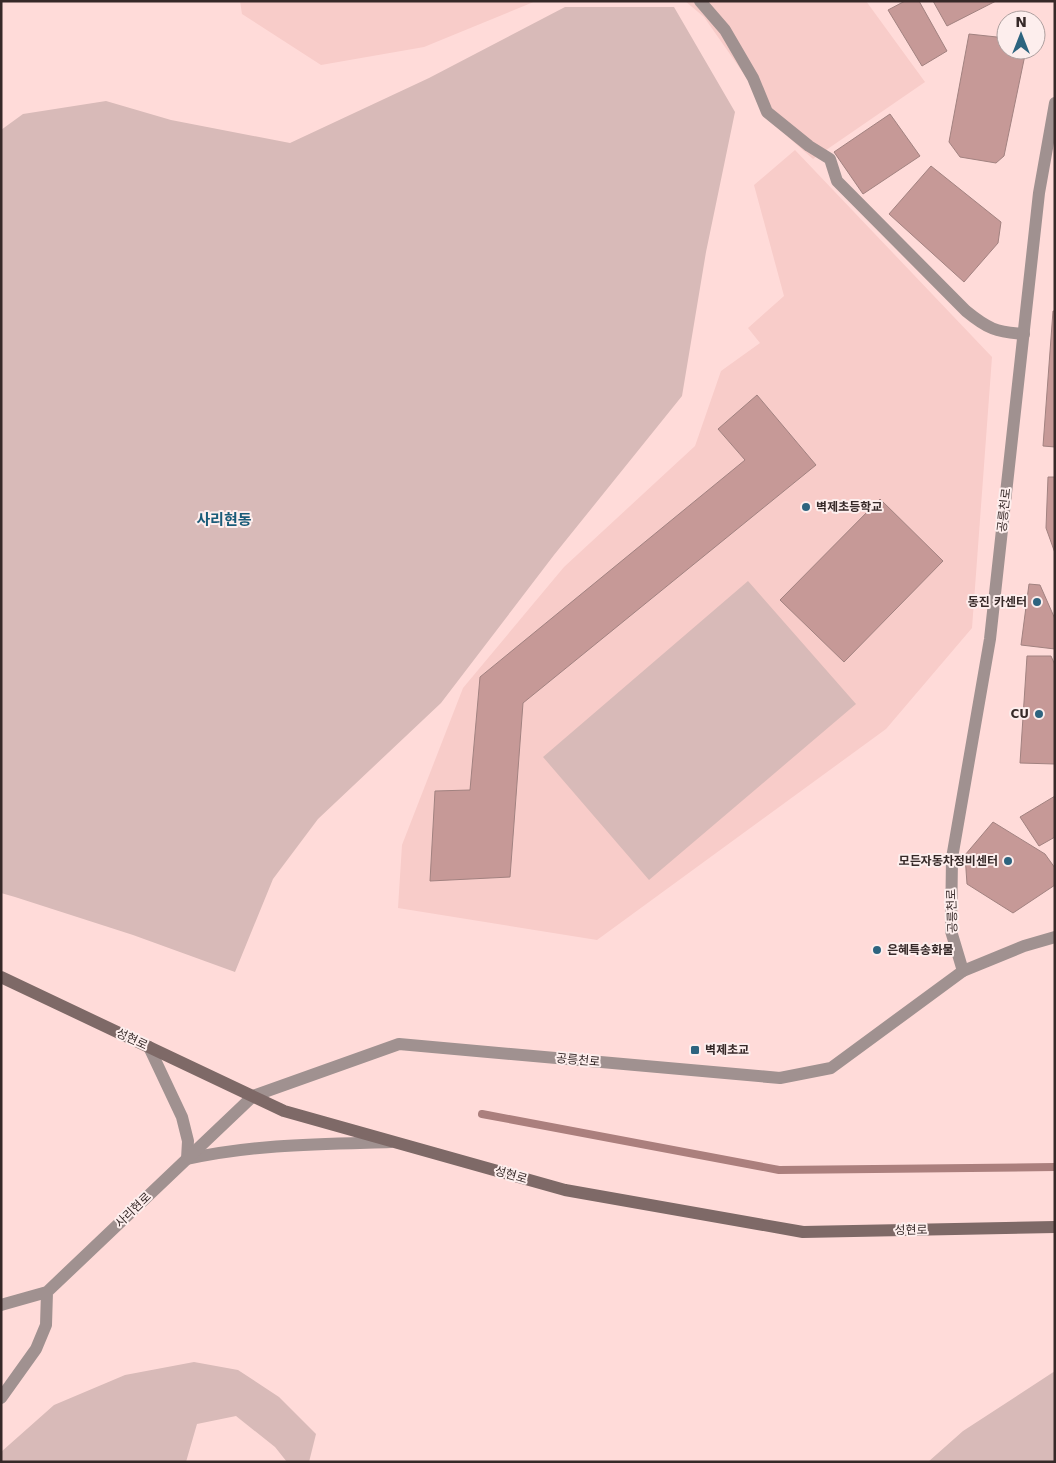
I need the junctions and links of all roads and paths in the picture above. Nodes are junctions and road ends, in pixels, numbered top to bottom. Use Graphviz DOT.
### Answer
graph roads {
  1 [pos="700,1"];
  2 [pos="1055,103"];
  3 [pos="1024,334"];
  4 [pos="1055,937"];
  5 [pos="963,971"];
  6 [pos="1,977"];
  7 [pos="149,1047"];
  8 [pos="252,1096"];
  9 [pos="396,1142"];
  10 [pos="187,1158"];
  11 [pos="1055,1227"];
  12 [pos="47,1292"];
  13 [pos="1,1305"];
  14 [pos="1,1398"];
  1 -- 3 [label="street"];
  2 -- 3 [label="street, 공릉천로"];
  3 -- 5 [label="street, 공릉천로"];
  4 -- 5 [label="street"];
  5 -- 8 [label="street, 공릉천로"];
  6 -- 7 [label="main road, 성현로"];
  7 -- 8 [label="main road, 성현로"];
  7 -- 10 [label="street"];
  8 -- 9 [label="main road, 성현로"];
  8 -- 10 [label="street, 사리현로"];
  9 -- 10 [label="street"];
  9 -- 11 [label="main road, 성현로"];
  10 -- 12 [label="street, 사리현로"];
  12 -- 13 [label="street, 사리현로"];
  12 -- 14 [label="street"];
}
